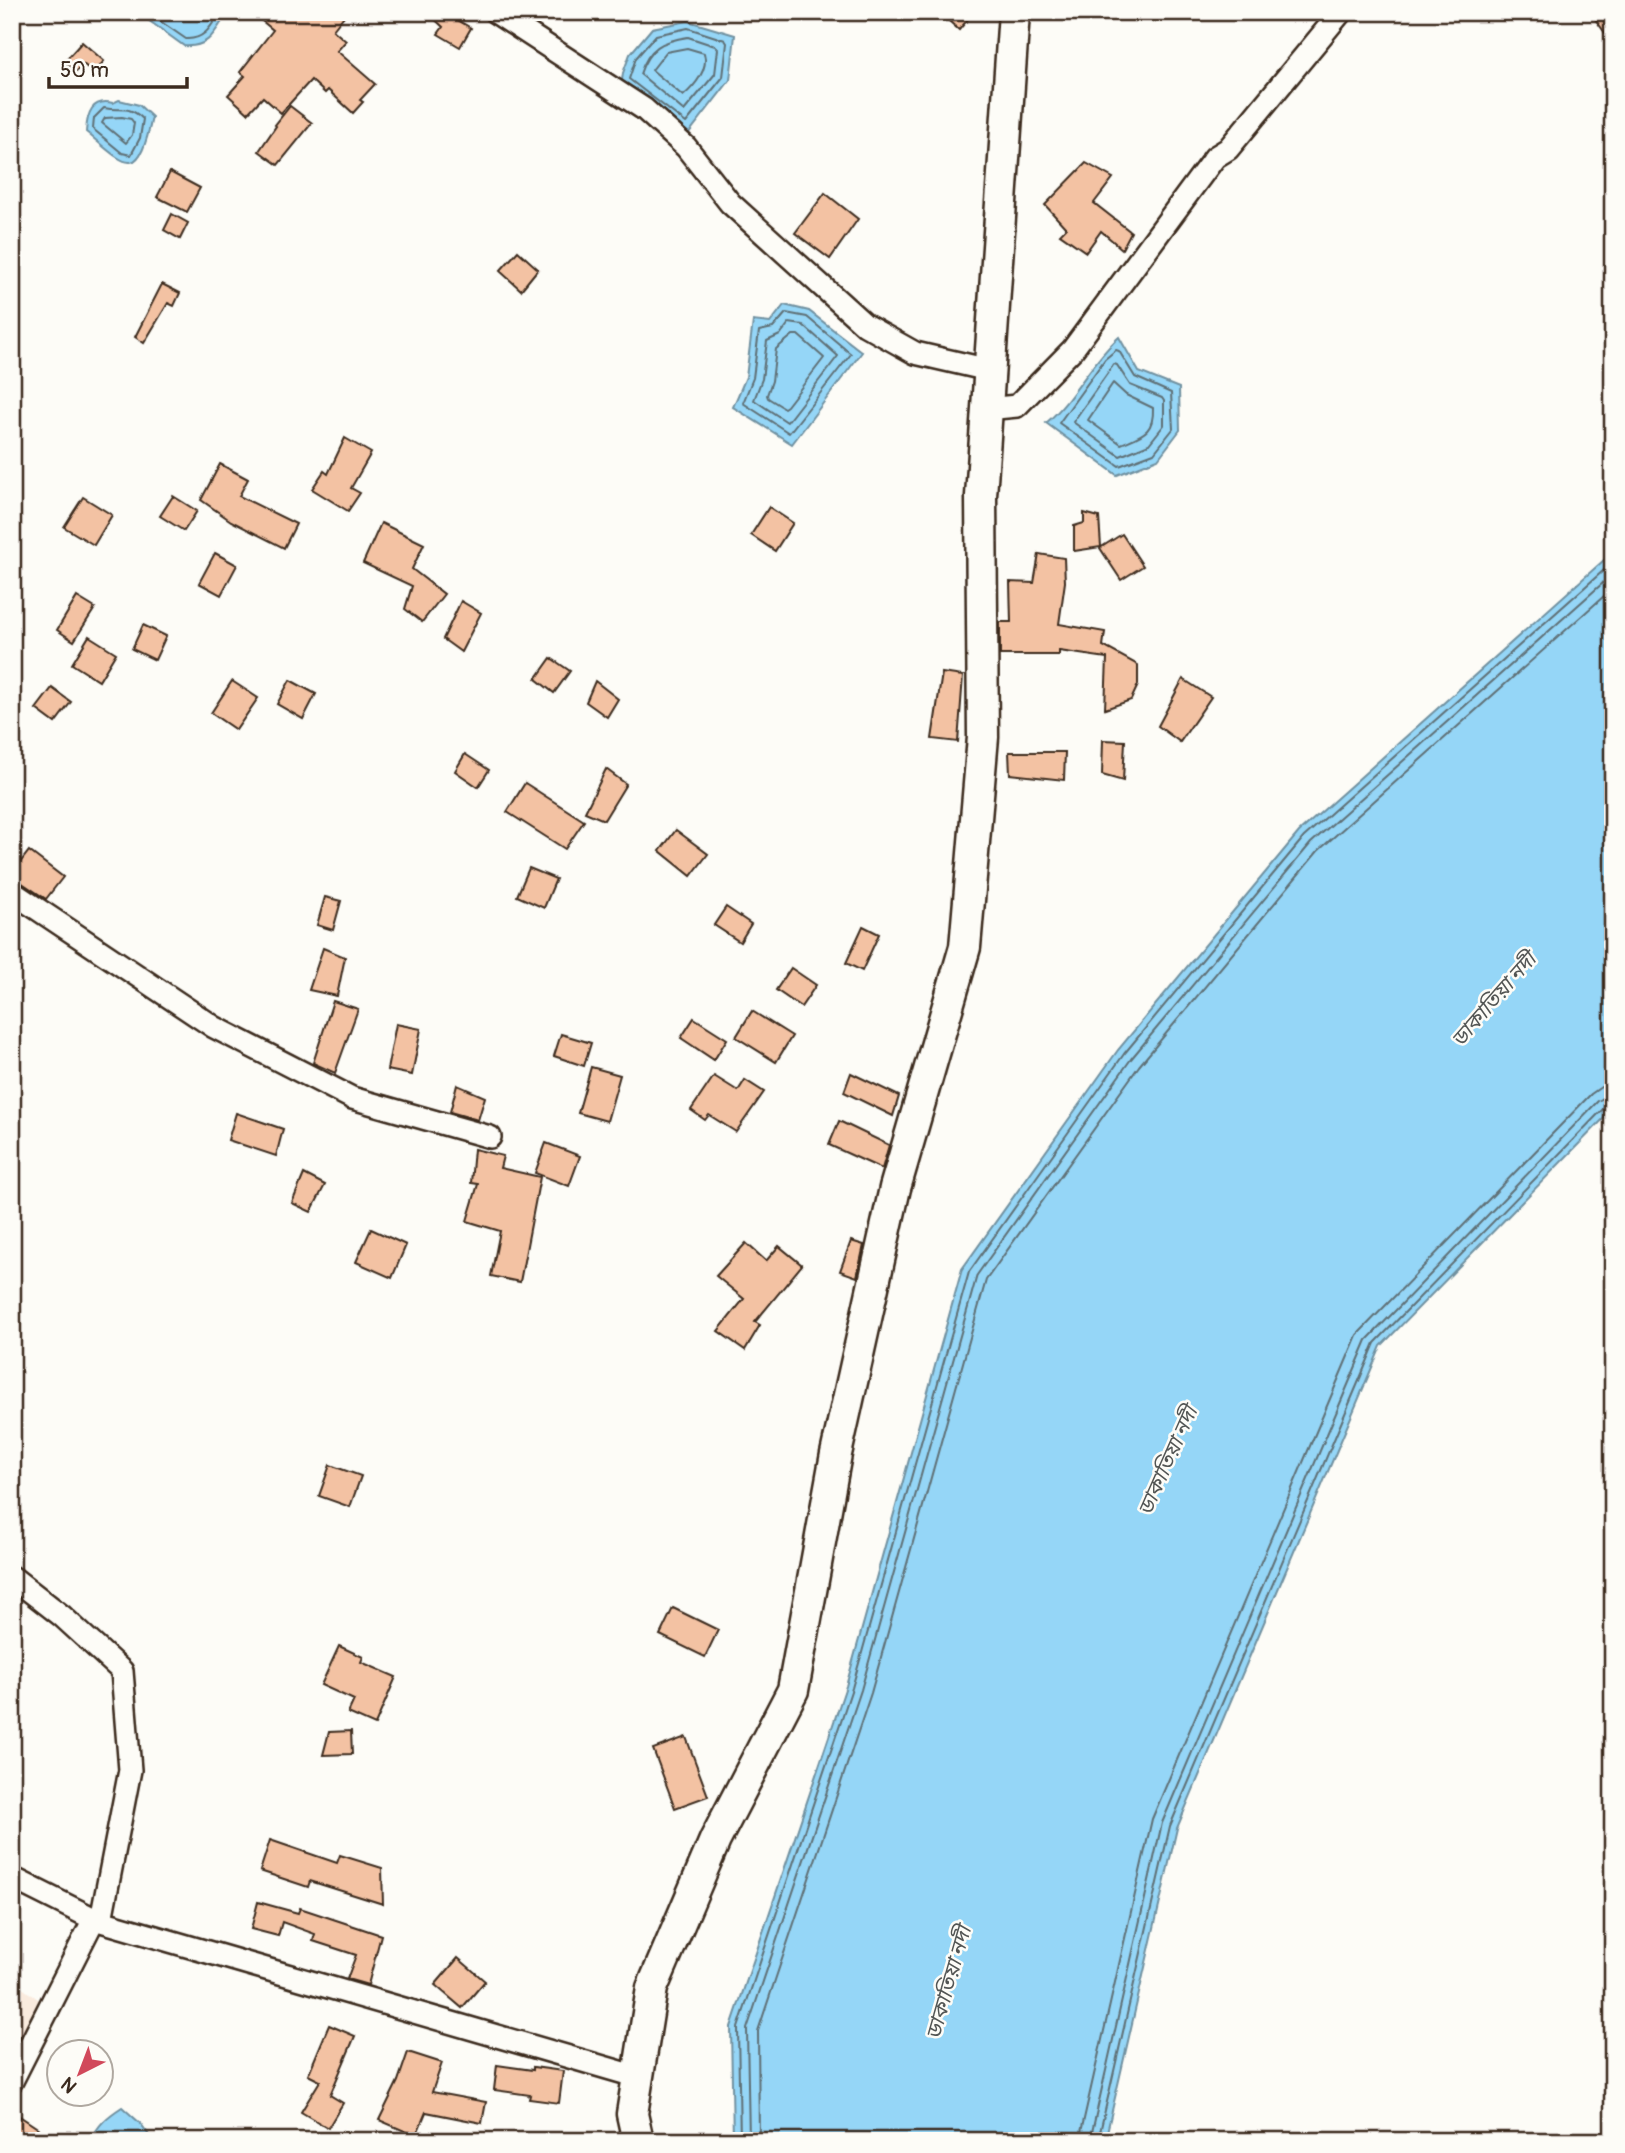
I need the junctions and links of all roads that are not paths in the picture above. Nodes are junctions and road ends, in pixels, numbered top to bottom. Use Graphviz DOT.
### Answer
graph roads {
  1 [pos="495,12"];
  2 [pos="1014,12"];
  3 [pos="1341,12"];
  4 [pos="989,370"];
  5 [pos="986,409"];
  6 [pos="12,892"];
  7 [pos="490,1137"];
  8 [pos="12,1577"];
  9 [pos="12,1878"];
  10 [pos="98,1919"];
  11 [pos="638,2077"];
  12 [pos="12,2081"];
  13 [pos="638,2141"];
  1 -- 4 [label="street"];
  2 -- 4 [label="main road"];
  3 -- 5 [label="street"];
  4 -- 5 [label="main road"];
  5 -- 11 [label="main road"];
  6 -- 7 [label="street"];
  8 -- 10 [label="street"];
  9 -- 10 [label="street"];
  10 -- 11 [label="street"];
  10 -- 12 [label="street"];
  11 -- 13 [label="main road"];
}
